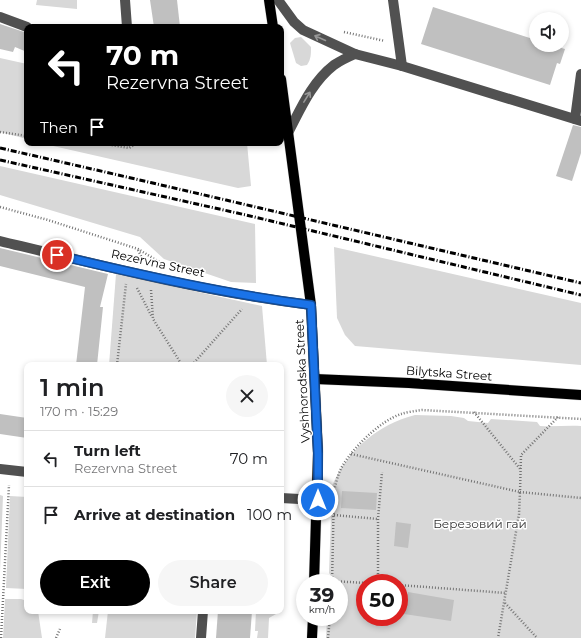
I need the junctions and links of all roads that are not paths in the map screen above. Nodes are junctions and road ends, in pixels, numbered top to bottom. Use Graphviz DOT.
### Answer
graph roads {
  1 [pos="125,0"];
  2 [pos="269,0"];
  3 [pos="278,0"];
  4 [pos="393,0"];
  5 [pos="0,18"];
  6 [pos="127,24"];
  7 [pos="273,24"];
  8 [pos="24,26"];
  9 [pos="355,54"];
  10 [pos="402,66"];
  11 [pos="581,74"];
  12 [pos="284,99"];
  13 [pos="578,120"];
  14 [pos="289,132"];
  15 [pos="0,241"];
  16 [pos="311,305"];
  17 [pos="315,379"];
  18 [pos="581,395"];
  19 [pos="0,469"];
  20 [pos="24,472"];
  21 [pos="284,498"];
  22 [pos="318,500"];
  23 [pos="314,574"];
  24 [pos="203,614"];
  25 [pos="313,626"];
  26 [pos="201,638"];
  27 [pos="312,638"];
  1 -- 6 [label="street"];
  2 -- 7 [label="main road"];
  9 -- 3 [label="street, one-way"];
  4 -- 10 [label="street"];
  5 -- 8 [label="street"];
  9 -- 10 [label="street"];
  14 -- 9 [label="street, one-way"];
  10 -- 13 [label="street"];
  11 -- 13 [label="street"];
  12 -- 14 [label="main road, Vyshhorodska Street"];
  14 -- 16 [label="main road, Vyshhorodska Street"];
  15 -- 16 [label="street, Rezervna Street"];
  16 -- 17 [label="main road, Vyshhorodska Street"];
  17 -- 18 [label="main road, Bilytska Street"];
  17 -- 22 [label="main road, Vyshhorodska Street"];
  19 -- 20 [label="street"];
  21 -- 22 [label="street"];
  22 -- 23 [label="main road, Vyshhorodska Street"];
  24 -- 26 [label="street"];
  25 -- 27 [label="main road"];
}
